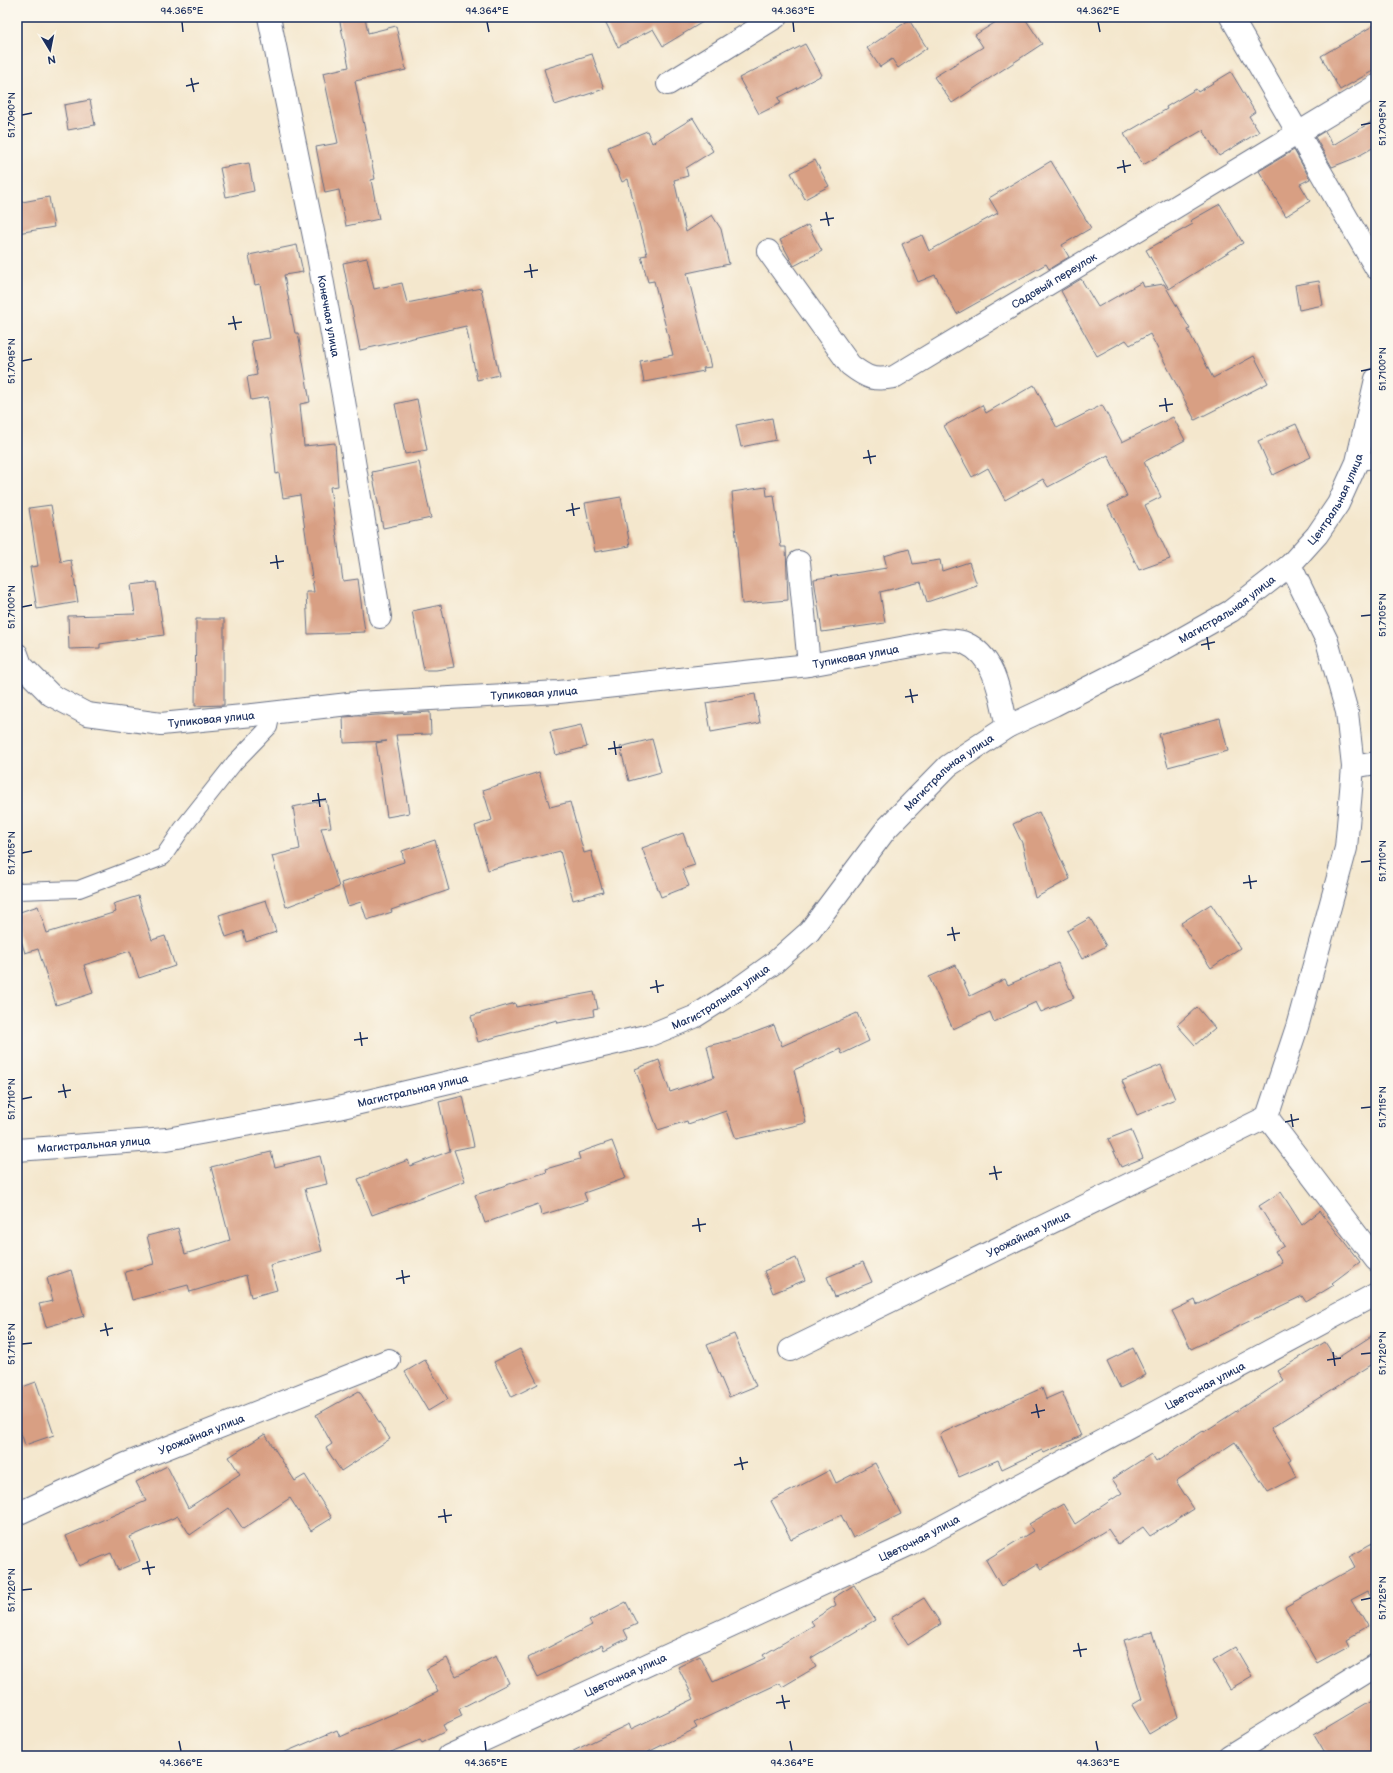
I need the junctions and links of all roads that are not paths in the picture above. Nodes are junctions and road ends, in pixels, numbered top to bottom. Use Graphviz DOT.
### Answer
graph roads {
  1 [pos="269,17"];
  2 [pos="776,17"];
  3 [pos="1231,17"];
  4 [pos="668,84"];
  5 [pos="1376,86"];
  6 [pos="1298,133"];
  7 [pos="768,251"];
  8 [pos="1376,268"];
  9 [pos="1376,379"];
  10 [pos="1366,461"];
  11 [pos="799,562"];
  12 [pos="1290,565"];
  13 [pos="380,617"];
  14 [pos="19,660"];
  15 [pos="809,665"];
  16 [pos="272,713"];
  17 [pos="1007,727"];
  18 [pos="1376,763"];
  19 [pos="1353,767"];
  20 [pos="17,891"];
  21 [pos="1267,1117"];
  22 [pos="17,1150"];
  23 [pos="1376,1260"];
  24 [pos="1376,1294"];
  25 [pos="790,1350"];
  26 [pos="389,1360"];
  27 [pos="17,1514"];
  28 [pos="1376,1665"];
  29 [pos="449,1756"];
  30 [pos="1229,1756"];
  1 -- 13 [label="street, Конечная улица"];
  2 -- 4 [label="street"];
  3 -- 6 [label="street"];
  5 -- 6 [label="street, Садовый переулок"];
  6 -- 7 [label="street, Садовый переулок"];
  6 -- 8 [label="street"];
  9 -- 10 [label="street, Центральная улица"];
  10 -- 12 [label="street, Центральная улица"];
  11 -- 15 [label="street"];
  12 -- 17 [label="street, Магистральная улица"];
  12 -- 19 [label="street"];
  14 -- 16 [label="street, Тупиковая улица"];
  15 -- 16 [label="street, Тупиковая улица"];
  15 -- 17 [label="street, Тупиковая улица"];
  16 -- 20 [label="lane"];
  17 -- 22 [label="street, Магистральная улица"];
  18 -- 19 [label="street"];
  19 -- 21 [label="street"];
  21 -- 23 [label="street"];
  21 -- 25 [label="street, Урожайная улица"];
  24 -- 29 [label="street, Цветочная улица"];
  26 -- 27 [label="street, Урожайная улица"];
  28 -- 30 [label="street"];
}
